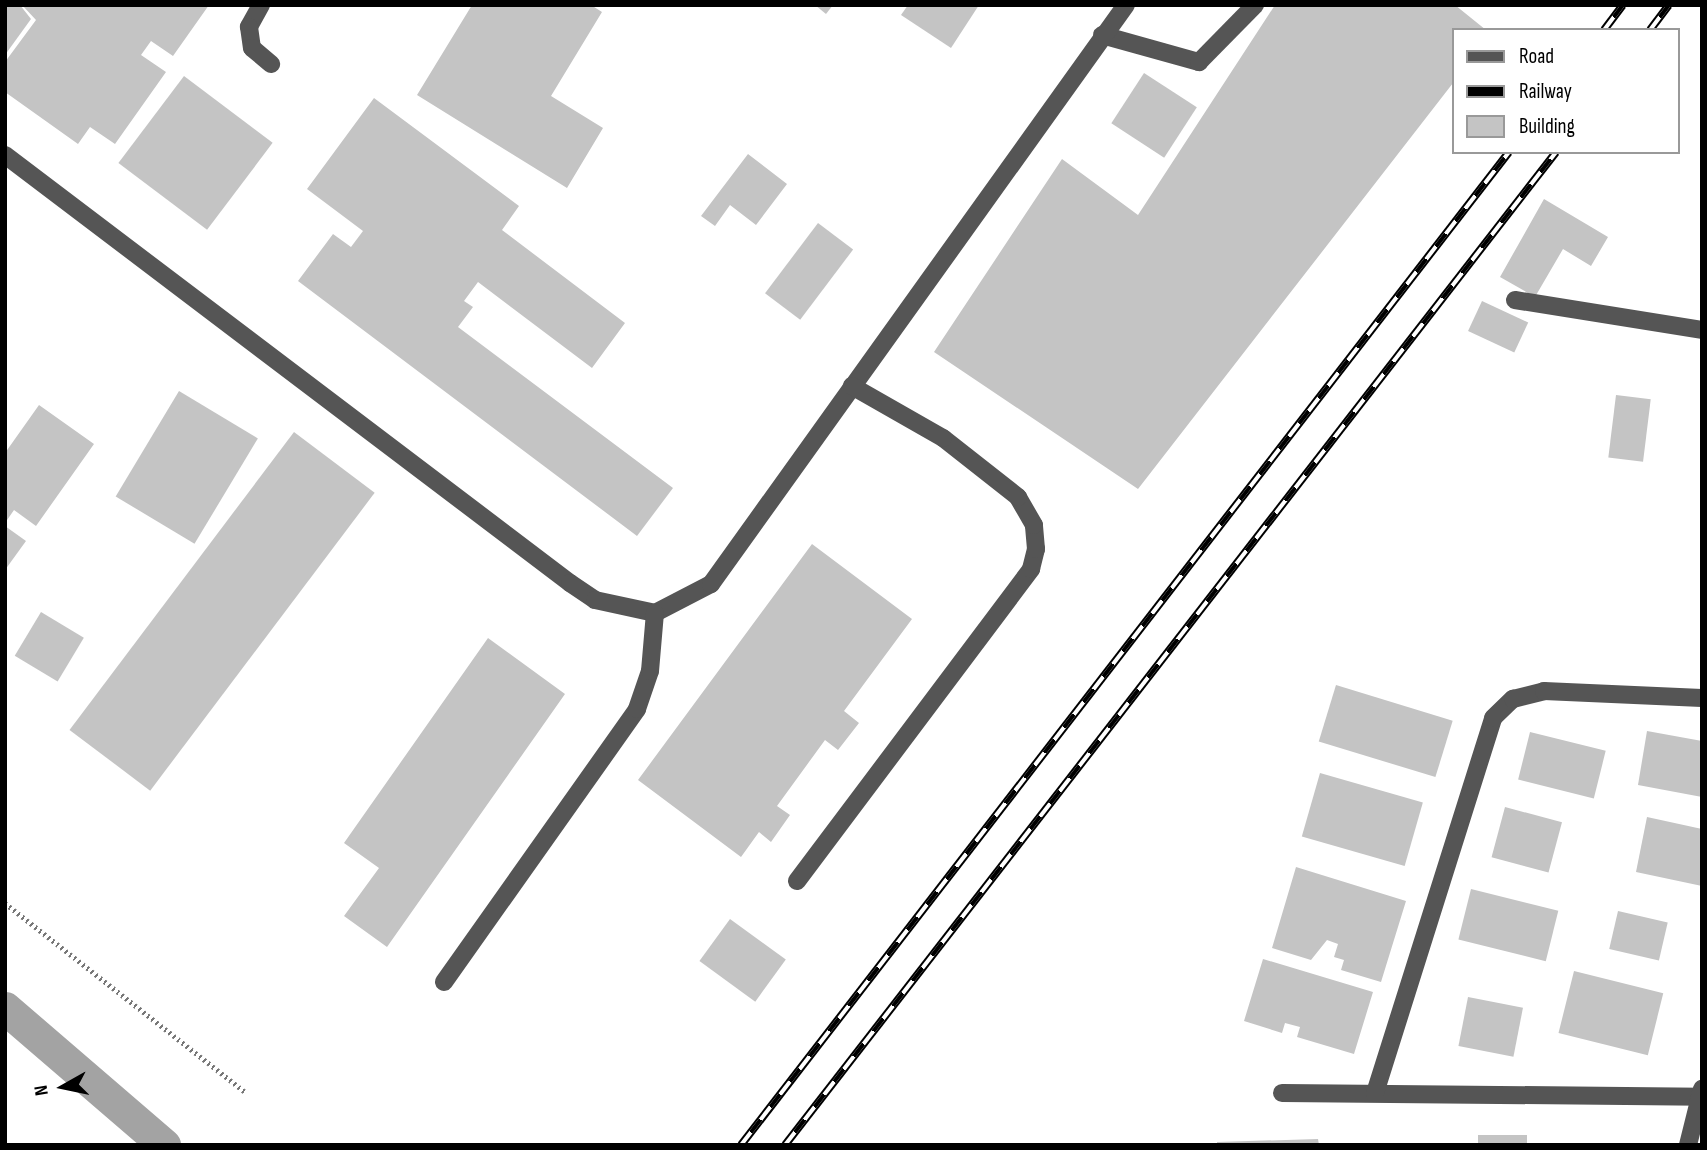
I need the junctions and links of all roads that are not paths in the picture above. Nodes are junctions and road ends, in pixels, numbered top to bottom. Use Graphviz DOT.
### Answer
graph roads {
  1 [pos="261,5"];
  2 [pos="1126,5"];
  3 [pos="1255,5"];
  4 [pos="1102,35"];
  5 [pos="271,64"];
  6 [pos="5,155"];
  7 [pos="1515,300"];
  8 [pos="1702,330"];
  9 [pos="852,386"];
  10 [pos="655,613"];
  11 [pos="1702,698"];
  12 [pos="797,881"];
  13 [pos="444,982"];
  14 [pos="1282,1093"];
  15 [pos="1375,1093"];
  16 [pos="1701,1094"];
  17 [pos="1688,1145"];
  1 -- 5 [label="street"];
  2 -- 4 [label="street"];
  3 -- 4 [label="street"];
  4 -- 9 [label="street"];
  6 -- 10 [label="street"];
  7 -- 8 [label="street"];
  9 -- 10 [label="street"];
  9 -- 12 [label="street"];
  10 -- 13 [label="street"];
  11 -- 15 [label="street"];
  14 -- 15 [label="street"];
  15 -- 16 [label="street"];
  16 -- 17 [label="street"];
}
